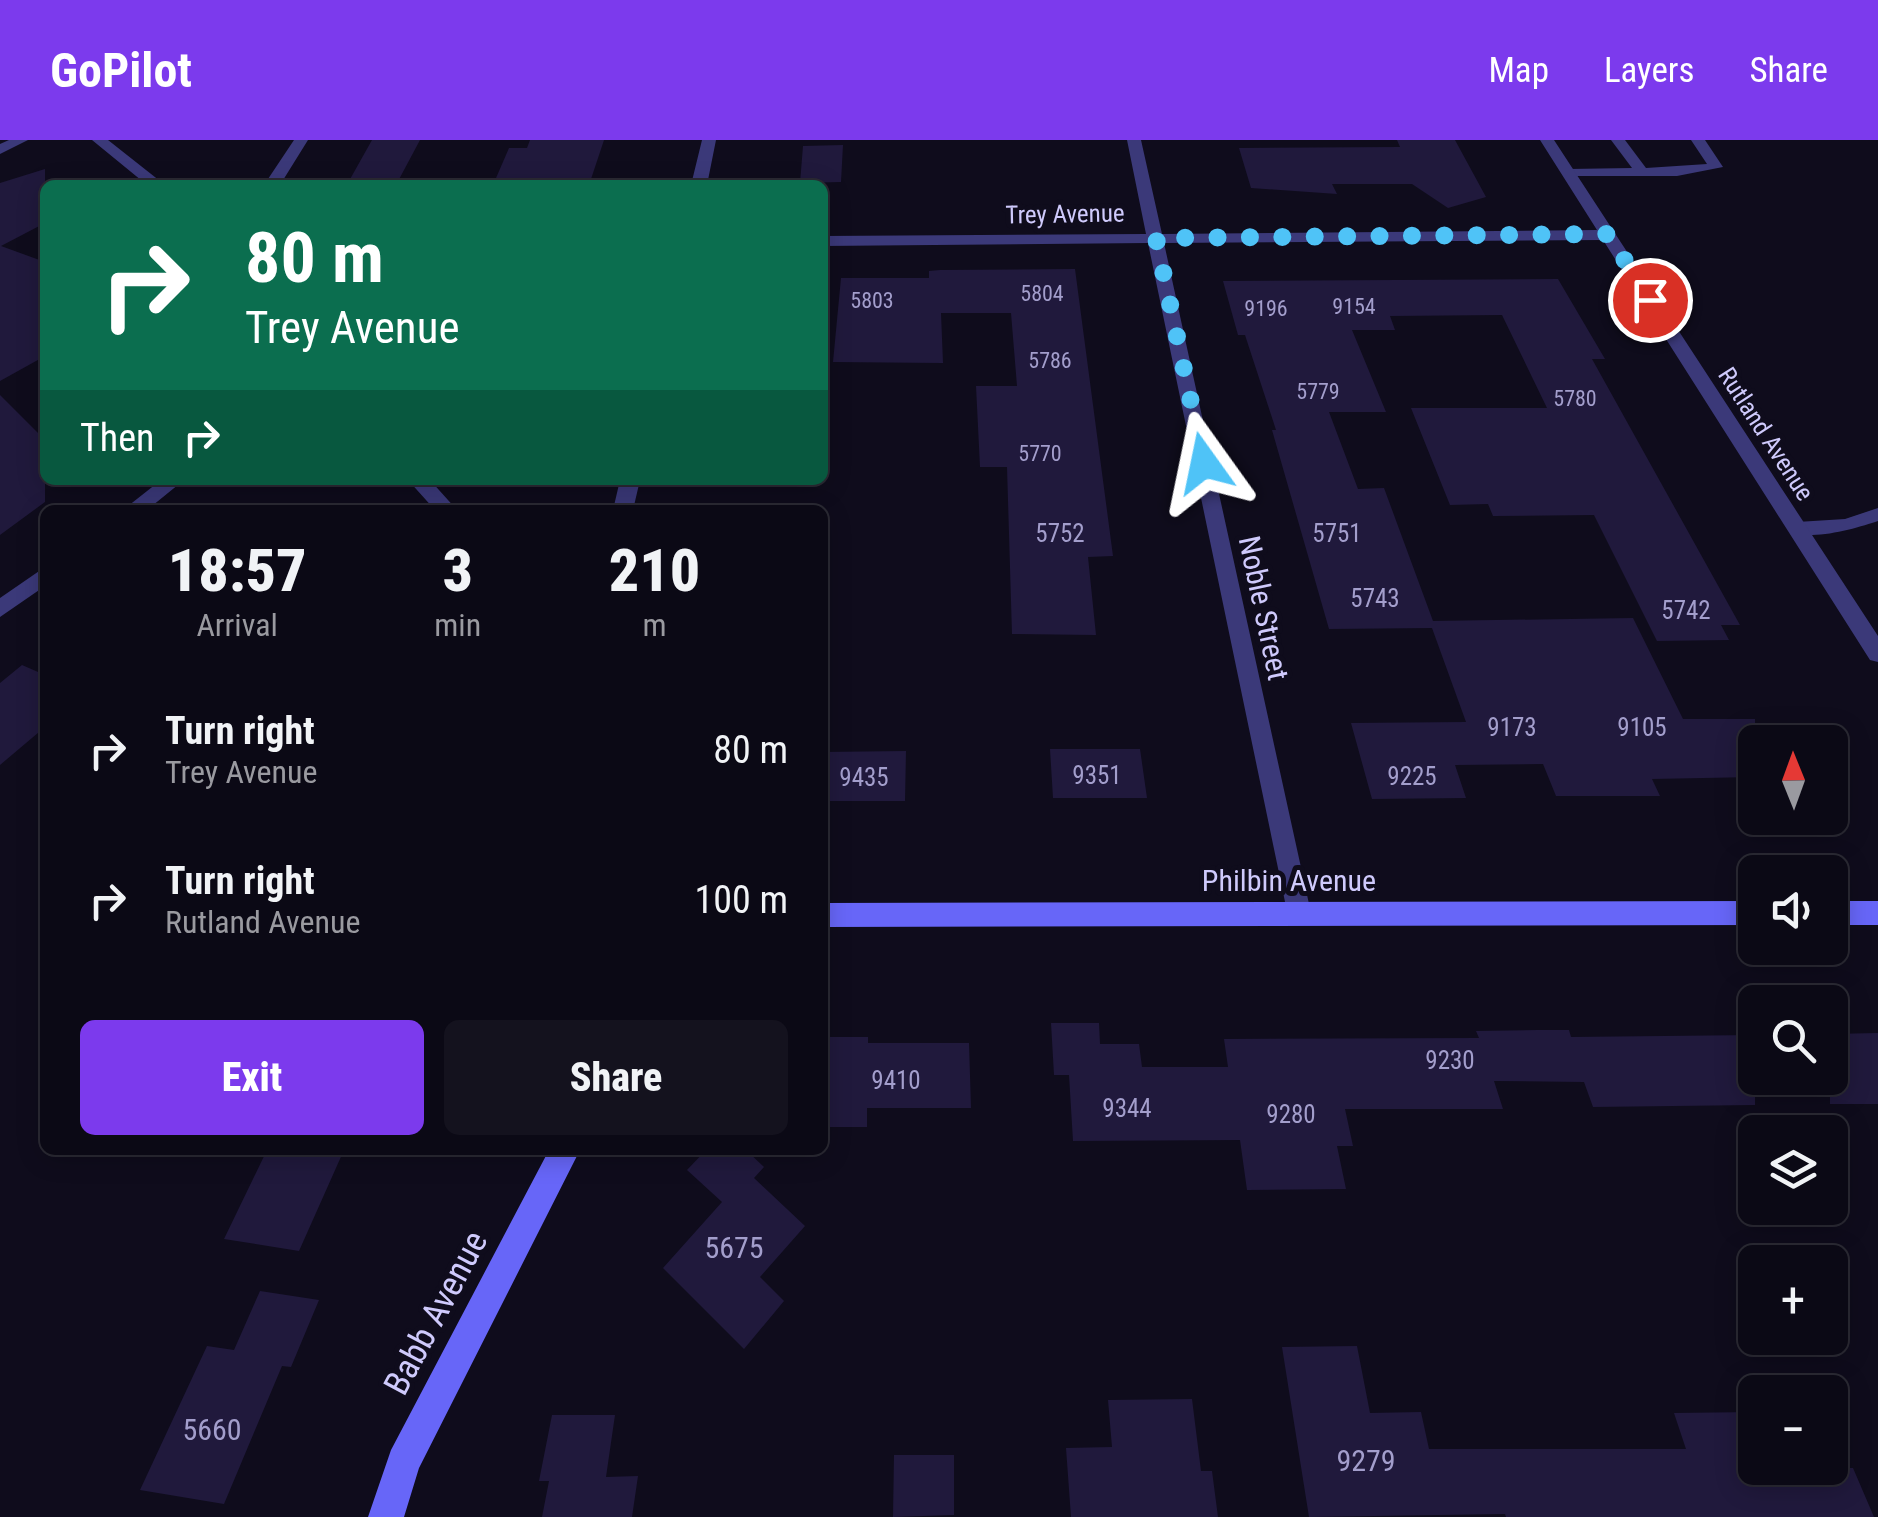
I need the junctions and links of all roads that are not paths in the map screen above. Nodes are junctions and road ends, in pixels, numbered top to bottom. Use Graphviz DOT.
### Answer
graph roads {
  1 [pos="21,140"];
  2 [pos="99,140"];
  3 [pos="301,140"];
  4 [pos="709,140"];
  5 [pos="1134,140"];
  6 [pos="1547,140"];
  7 [pos="1618,140"];
  8 [pos="1698,140"];
  9 [pos="0,150"];
  10 [pos="1642,172"];
  11 [pos="1568,173"];
  12 [pos="150,180"];
  13 [pos="275,180"];
  14 [pos="700,180"];
  15 [pos="1608,234"];
  16 [pos="1156,238"];
  17 [pos="828,242"];
  18 [pos="167,485"];
  19 [pos="423,485"];
  20 [pos="140,505"];
  21 [pos="441,505"];
  22 [pos="1878,514"];
  23 [pos="1797,528"];
  24 [pos="40,578"];
  25 [pos="0,609"];
  26 [pos="1878,654"];
  27 [pos="1298,913"];
  28 [pos="1738,913"];
  29 [pos="1848,913"];
  30 [pos="1878,913"];
  31 [pos="828,915"];
  32 [pos="562,1155"];
  33 [pos="386,1517"];
  1 -- 9 [label="street"];
  2 -- 12 [label="street"];
  3 -- 13 [label="street"];
  4 -- 14 [label="street"];
  5 -- 16 [label="street, Noble Street"];
  6 -- 11 [label="street, Rutland Avenue"];
  7 -- 10 [label="lane"];
  8 -- 10 [label="lane"];
  10 -- 11 [label="lane"];
  11 -- 15 [label="street, Rutland Avenue"];
  15 -- 16 [label="street, Trey Avenue"];
  15 -- 23 [label="street, Rutland Avenue"];
  16 -- 17 [label="street, Trey Avenue"];
  16 -- 27 [label="street, Noble Street"];
  18 -- 20 [label="street"];
  19 -- 21 [label="street"];
  22 -- 23 [label="lane"];
  23 -- 26 [label="street, Rutland Avenue"];
  24 -- 25 [label="street"];
  27 -- 28 [label="street, Philbin Avenue"];
  27 -- 31 [label="street, Philbin Avenue"];
  29 -- 30 [label="street"];
  32 -- 33 [label="street, Babb Avenue"];
}
